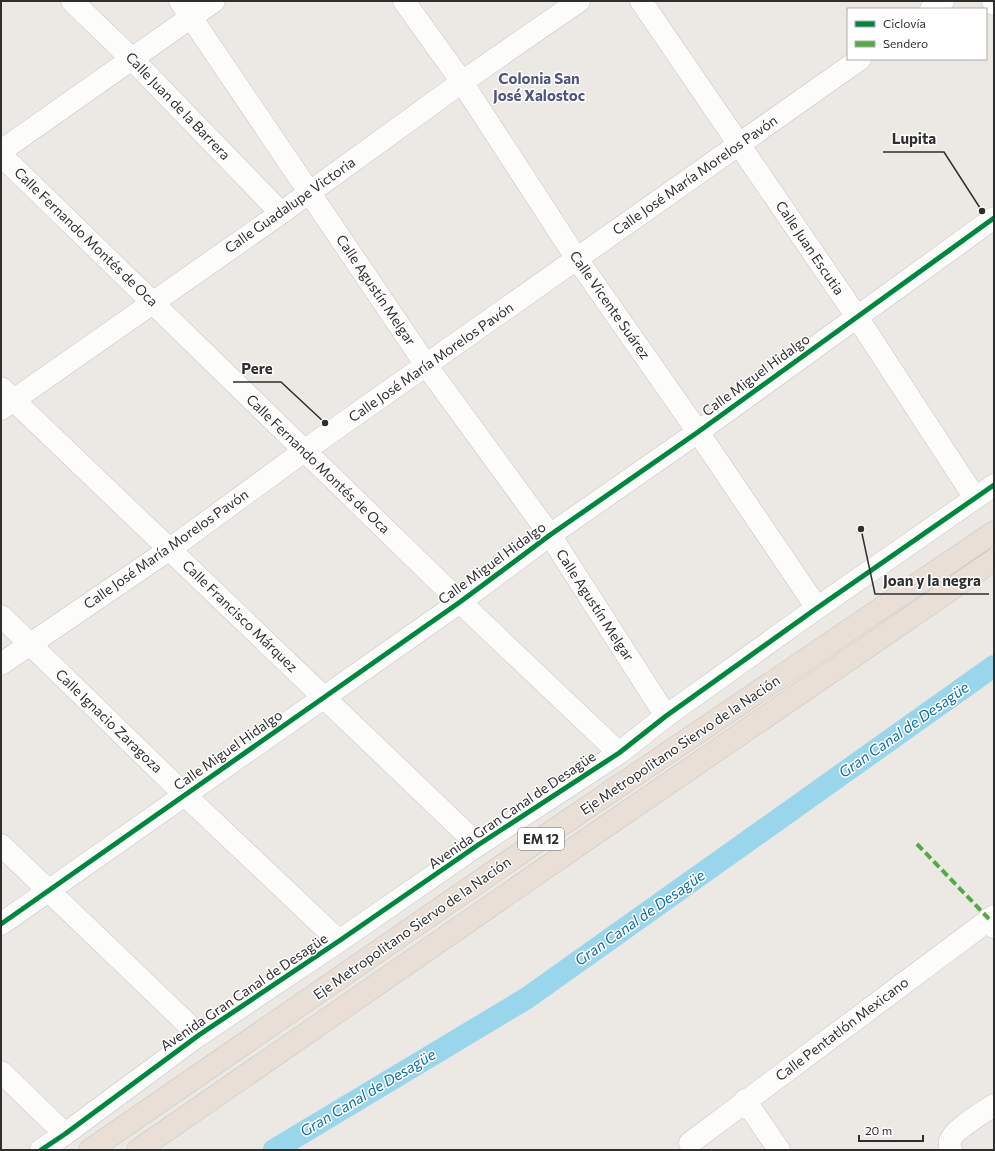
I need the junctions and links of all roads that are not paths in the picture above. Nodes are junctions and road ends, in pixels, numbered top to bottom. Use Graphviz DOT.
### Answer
graph roads {
  1 [pos="72,1"];
  2 [pos="214,1"];
  3 [pos="404,1"];
  4 [pos="579,1"];
  5 [pos="641,1"];
  6 [pos="943,1"];
  7 [pos="993,1"];
  8 [pos="994,4"];
  9 [pos="932,8"];
  10 [pos="186,9"];
  11 [pos="132,59"];
  12 [pos="859,60"];
  13 [pos="462,82"];
  14 [pos="739,144"];
  15 [pos="1,151"];
  16 [pos="1,155"];
  17 [pos="310,192"];
  18 [pos="282,213"];
  19 [pos="994,218"];
  20 [pos="577,259"];
  21 [pos="153,302"];
  22 [pos="856,317"];
  23 [pos="426,365"];
  24 [pos="5,399"];
  25 [pos="698,432"];
  26 [pos="304,451"];
  27 [pos="994,485"];
  28 [pos="975,498"];
  29 [pos="994,532"];
  30 [pos="550,535"];
  31 [pos="170,549"];
  32 [pos="994,560"];
  33 [pos="460,602"];
  34 [pos="817,608"];
  35 [pos="1,616"];
  36 [pos="30,644"];
  37 [pos="1,664"];
  38 [pos="324,697"];
  39 [pos="666,716"];
  40 [pos="619,753"];
  41 [pos="185,795"];
  42 [pos="1,845"];
  43 [pos="478,845"];
  44 [pos="49,891"];
  45 [pos="992,920"];
  46 [pos="1,924"];
  47 [pos="339,941"];
  48 [pos="199,1035"];
  49 [pos="1,1072"];
  50 [pos="745,1100"];
  51 [pos="994,1105"];
  52 [pos="65,1134"];
  53 [pos="690,1143"];
  54 [pos="41,1150"];
  55 [pos="90,1150"];
  56 [pos="138,1150"];
  57 [pos="779,1150"];
  58 [pos="951,1150"];
  1 -- 11 [label="street, Calle Juan de la Barrera"];
  2 -- 10 [label="street"];
  3 -- 13 [label="street, Calle Vicente Suárez"];
  4 -- 13 [label="street, Calle Guadalupe Victoria"];
  5 -- 14 [label="street, Calle Juan Escutia"];
  6 -- 9 [label="street"];
  7 -- 8 [label="street"];
  10 -- 11 [label="street"];
  10 -- 17 [label="street, Calle Agustín Melgar"];
  11 -- 15 [label="street"];
  11 -- 18 [label="street, Calle Juan de la Barrera"];
  12 -- 14 [label="street, Calle José María Morelos Pavón"];
  13 -- 17 [label="street, Calle Guadalupe Victoria"];
  13 -- 20 [label="street, Calle Vicente Suárez"];
  14 -- 20 [label="street, Calle José María Morelos Pavón"];
  14 -- 22 [label="street, Calle Juan Escutia"];
  16 -- 21 [label="street, Calle Fernando Montés de Oca"];
  17 -- 18 [label="street, Calle Guadalupe Victoria"];
  17 -- 23 [label="street, Calle Agustín Melgar"];
  18 -- 21 [label="street, Calle Guadalupe Victoria"];
  19 -- 22 [label="street, Calle Miguel Hidalgo"];
  20 -- 23 [label="street, Calle José María Morelos Pavón"];
  20 -- 25 [label="street, Calle Vicente Suárez"];
  21 -- 24 [label="street, Calle Guadalupe Victoria"];
  21 -- 26 [label="street, Calle Fernando Montés de Oca"];
  22 -- 25 [label="street, Calle Miguel Hidalgo"];
  22 -- 28 [label="street, Calle Juan Escutia"];
  23 -- 26 [label="street, Calle José María Morelos Pavón"];
  23 -- 30 [label="street, Calle Agustín Melgar"];
  24 -- 31 [label="street, Calle Francisco Márquez"];
  25 -- 30 [label="street, Calle Miguel Hidalgo"];
  25 -- 34 [label="street, Calle Vicente Suárez"];
  26 -- 31 [label="street, Calle José María Morelos Pavón"];
  26 -- 33 [label="street, Calle Fernando Montés de Oca"];
  27 -- 28 [label="street, Avenida Gran Canal de Desagüe"];
  28 -- 34 [label="street, Avenida Gran Canal de Desagüe"];
  29 -- 55 [label="highway, Eje Metropolitano Siervo de la Nación / EM 12"];
  30 -- 33 [label="street, Calle Miguel Hidalgo"];
  30 -- 39 [label="street, Calle Agustín Melgar"];
  31 -- 36 [label="street, Calle José María Morelos Pavón"];
  31 -- 38 [label="street, Calle Francisco Márquez"];
  32 -- 56 [label="highway, Eje Metropolitano Siervo de la Nación / EM 12"];
  33 -- 38 [label="street, Calle Miguel Hidalgo"];
  33 -- 40 [label="street, Calle Fernando Montés de Oca"];
  34 -- 39 [label="street, Avenida Gran Canal de Desagüe"];
  35 -- 36 [label="street, Calle Ignacio Zaragoza"];
  36 -- 37 [label="street, Calle José María Morelos Pavón"];
  36 -- 41 [label="street, Calle Ignacio Zaragoza"];
  38 -- 41 [label="street, Calle Miguel Hidalgo"];
  38 -- 43 [label="street, Calle Francisco Márquez"];
  39 -- 40 [label="street, Avenida Gran Canal de Desagüe"];
  40 -- 43 [label="street, Avenida Gran Canal de Desagüe"];
  41 -- 44 [label="street, Calle Miguel Hidalgo"];
  41 -- 47 [label="street, Calle Ignacio Zaragoza"];
  42 -- 44 [label="street"];
  43 -- 47 [label="street, Avenida Gran Canal de Desagüe"];
  44 -- 46 [label="street, Calle Miguel Hidalgo"];
  44 -- 48 [label="street"];
  45 -- 50 [label="street, Calle Pentatlón Mexicano"];
  47 -- 48 [label="street, Avenida Gran Canal de Desagüe"];
  48 -- 52 [label="street, Avenida Gran Canal de Desagüe"];
  49 -- 52 [label="street"];
  50 -- 53 [label="street, Calle Pentatlón Mexicano"];
  50 -- 57 [label="street"];
  51 -- 58 [label="street"];
  52 -- 54 [label="street, Avenida Gran Canal de Desagüe"];
}
